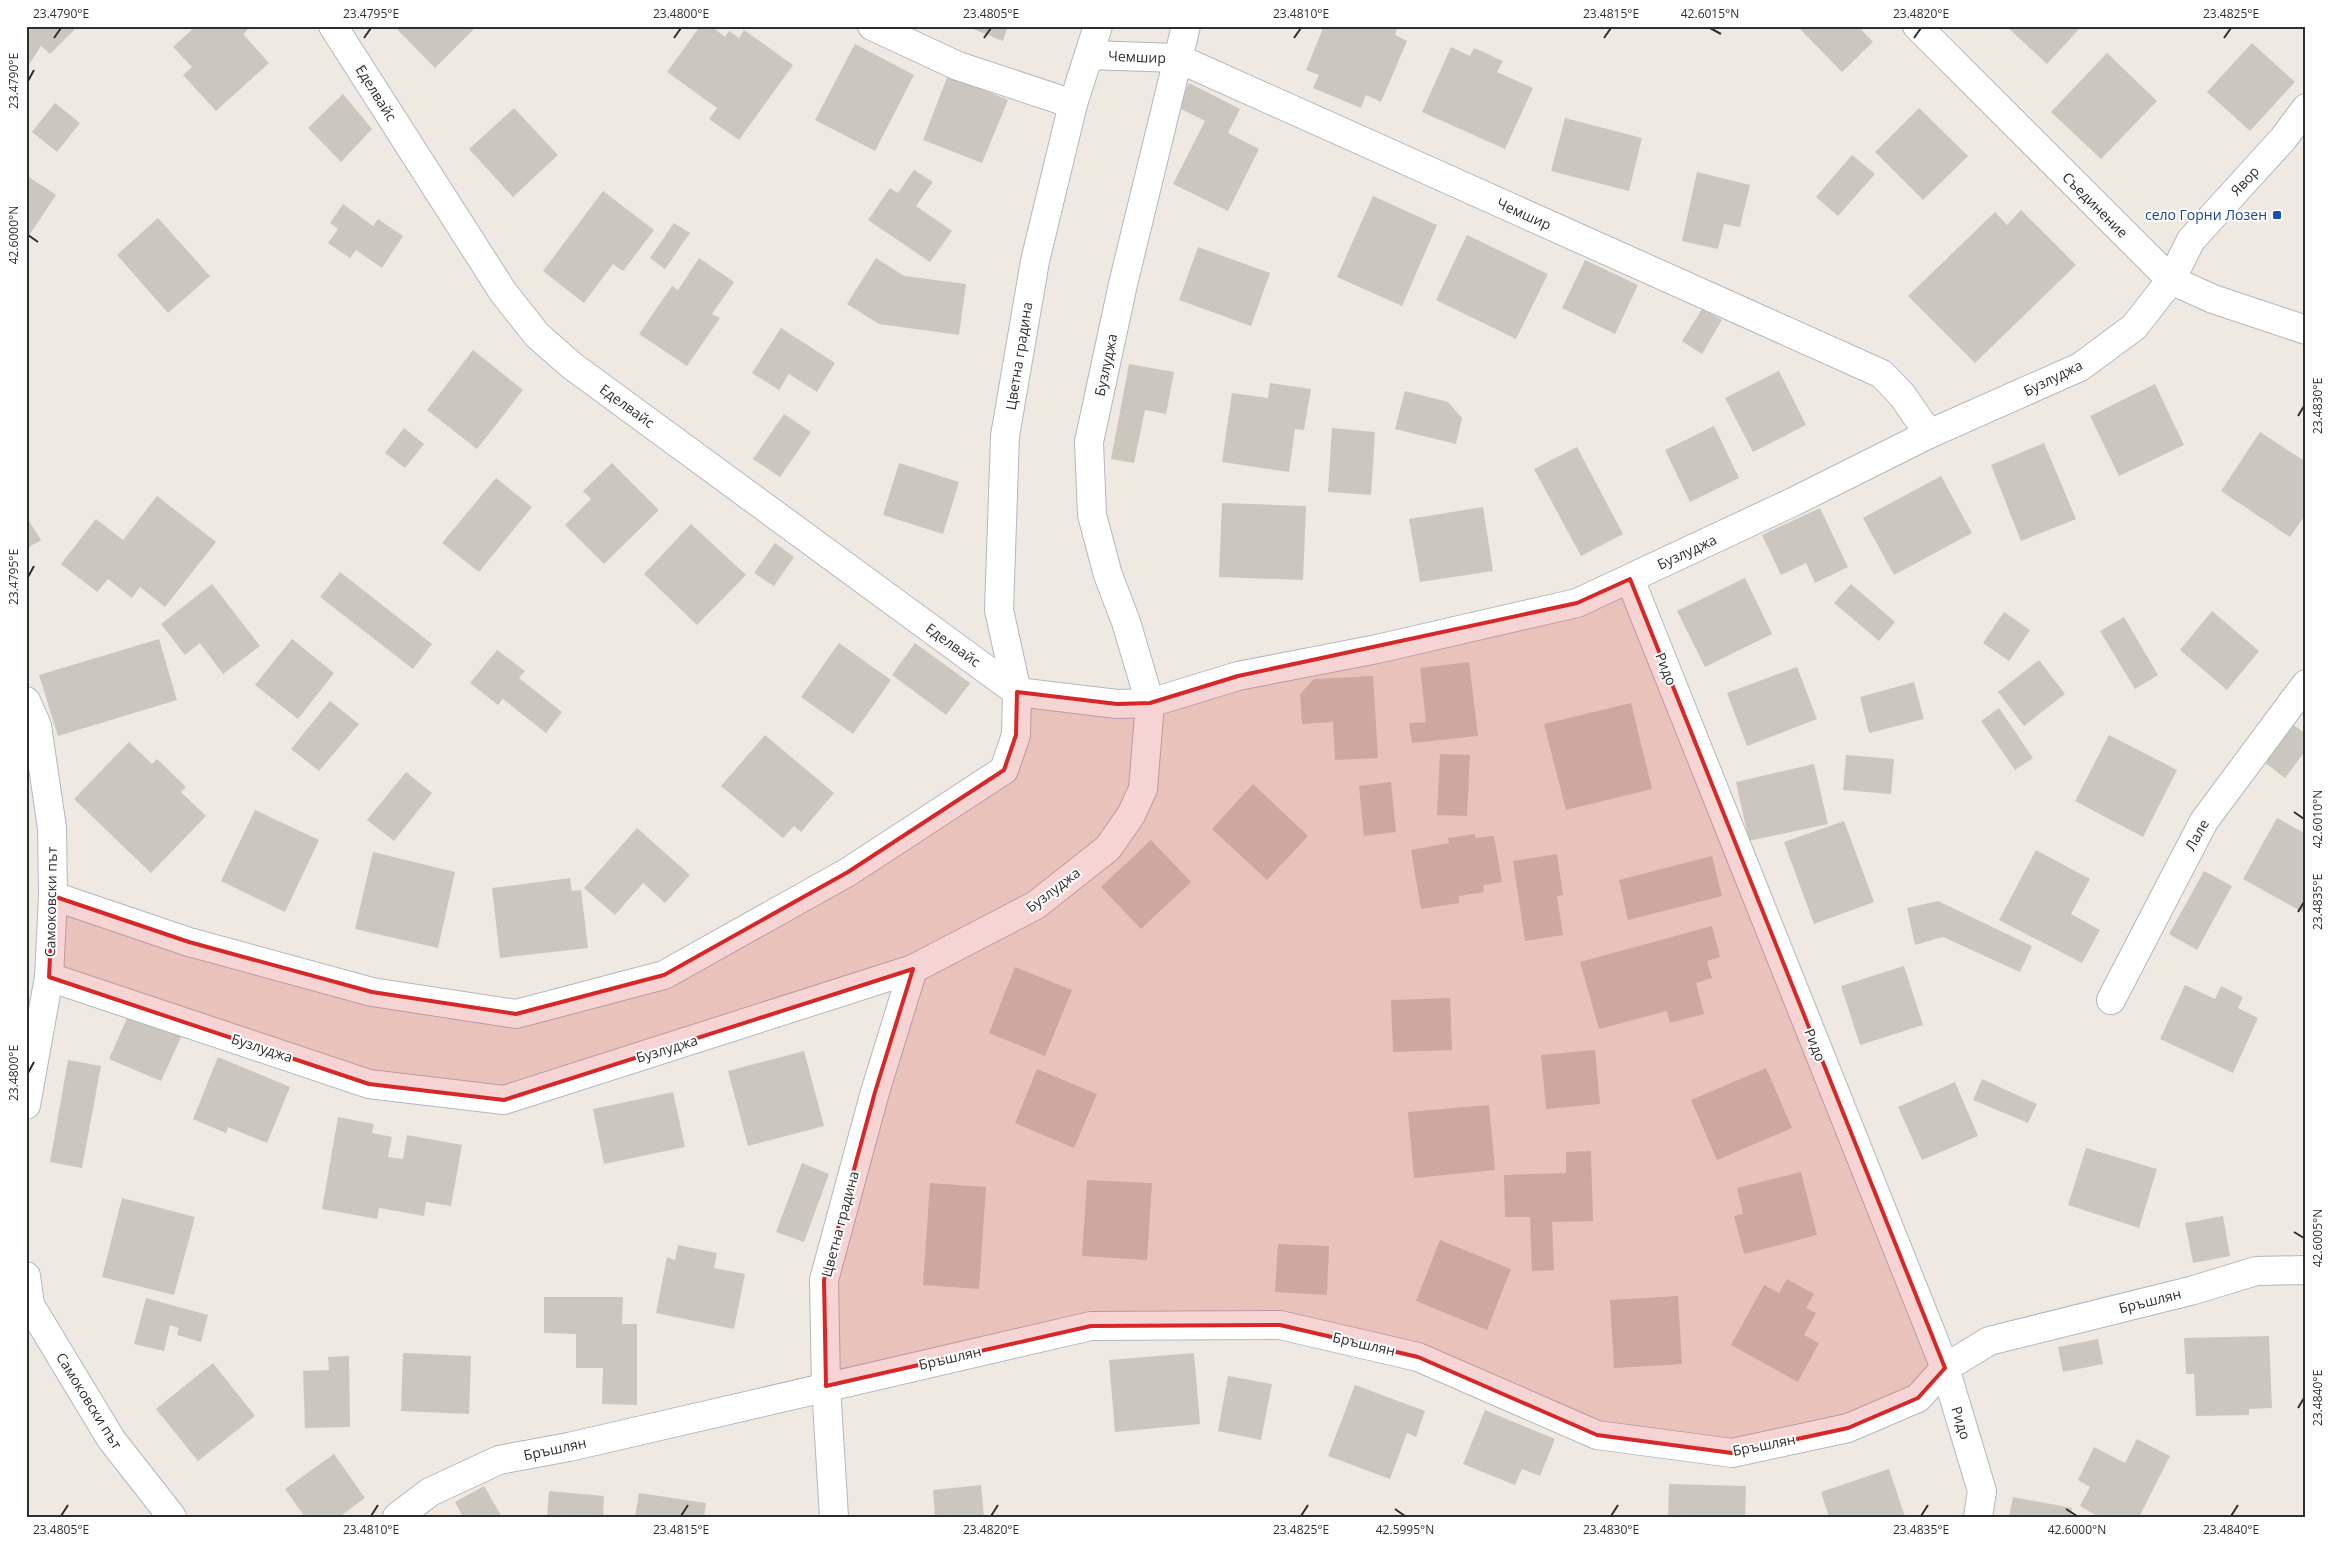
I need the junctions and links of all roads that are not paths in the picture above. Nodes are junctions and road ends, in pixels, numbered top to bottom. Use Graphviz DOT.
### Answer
graph roads {
  1 [pos="333,26"];
  2 [pos="872,26"];
  3 [pos="1098,26"];
  4 [pos="1186,26"];
  5 [pos="1917,26"];
  6 [pos="1089,56"];
  7 [pos="1177,58"];
  8 [pos="1073,104"];
  9 [pos="2306,108"];
  10 [pos="2171,280"];
  11 [pos="2306,330"];
  12 [pos="1929,434"];
  13 [pos="1630,579"];
  14 [pos="2306,684"];
  15 [pos="1017,692"];
  16 [pos="26,702"];
  17 [pos="1150,703"];
  18 [pos="53,896"];
  19 [pos="913,969"];
  20 [pos="49,978"];
  21 [pos="2111,1000"];
  22 [pos="26,1104"];
  23 [pos="2306,1270"];
  24 [pos="26,1276"];
  25 [pos="1945,1368"];
  26 [pos="826,1386"];
  27 [pos="172,1517"];
  28 [pos="397,1517"];
  29 [pos="834,1517"];
  30 [pos="1978,1517"];
  1 -- 15 [label="street, Еделвайс"];
  2 -- 8 [label="street"];
  3 -- 6 [label="street, Цветна градина"];
  4 -- 7 [label="street, Бузлуджа"];
  5 -- 10 [label="street, Съединение"];
  6 -- 7 [label="street, Чемшир"];
  6 -- 8 [label="street, Цветна градина"];
  7 -- 12 [label="street, Чемшир"];
  7 -- 17 [label="street, Бузлуджа"];
  8 -- 15 [label="street, Цветна градина"];
  9 -- 10 [label="street, Явор"];
  10 -- 11 [label="street, Съединение"];
  10 -- 12 [label="street, Бузлуджа"];
  12 -- 13 [label="street, Бузлуджа"];
  13 -- 17 [label="street, Бузлуджа"];
  13 -- 25 [label="street, Ридо"];
  14 -- 21 [label="street, Лале"];
  15 -- 17 [label="street, Бузлуджа"];
  15 -- 18 [label="street"];
  16 -- 18 [label="street, Самоковски път"];
  17 -- 19 [label="street, Бузлуджа"];
  18 -- 20 [label="street, Самоковски път"];
  19 -- 20 [label="street, Бузлуджа"];
  19 -- 26 [label="street, Цветна градина"];
  20 -- 22 [label="street, Самоковски път"];
  23 -- 25 [label="street, Бръшлян"];
  24 -- 27 [label="street, Самоковски път"];
  25 -- 26 [label="street, Бръшлян"];
  25 -- 30 [label="street, Ридо"];
  26 -- 28 [label="street, Бръшлян"];
  26 -- 29 [label="street, Цветна градина"];
}
